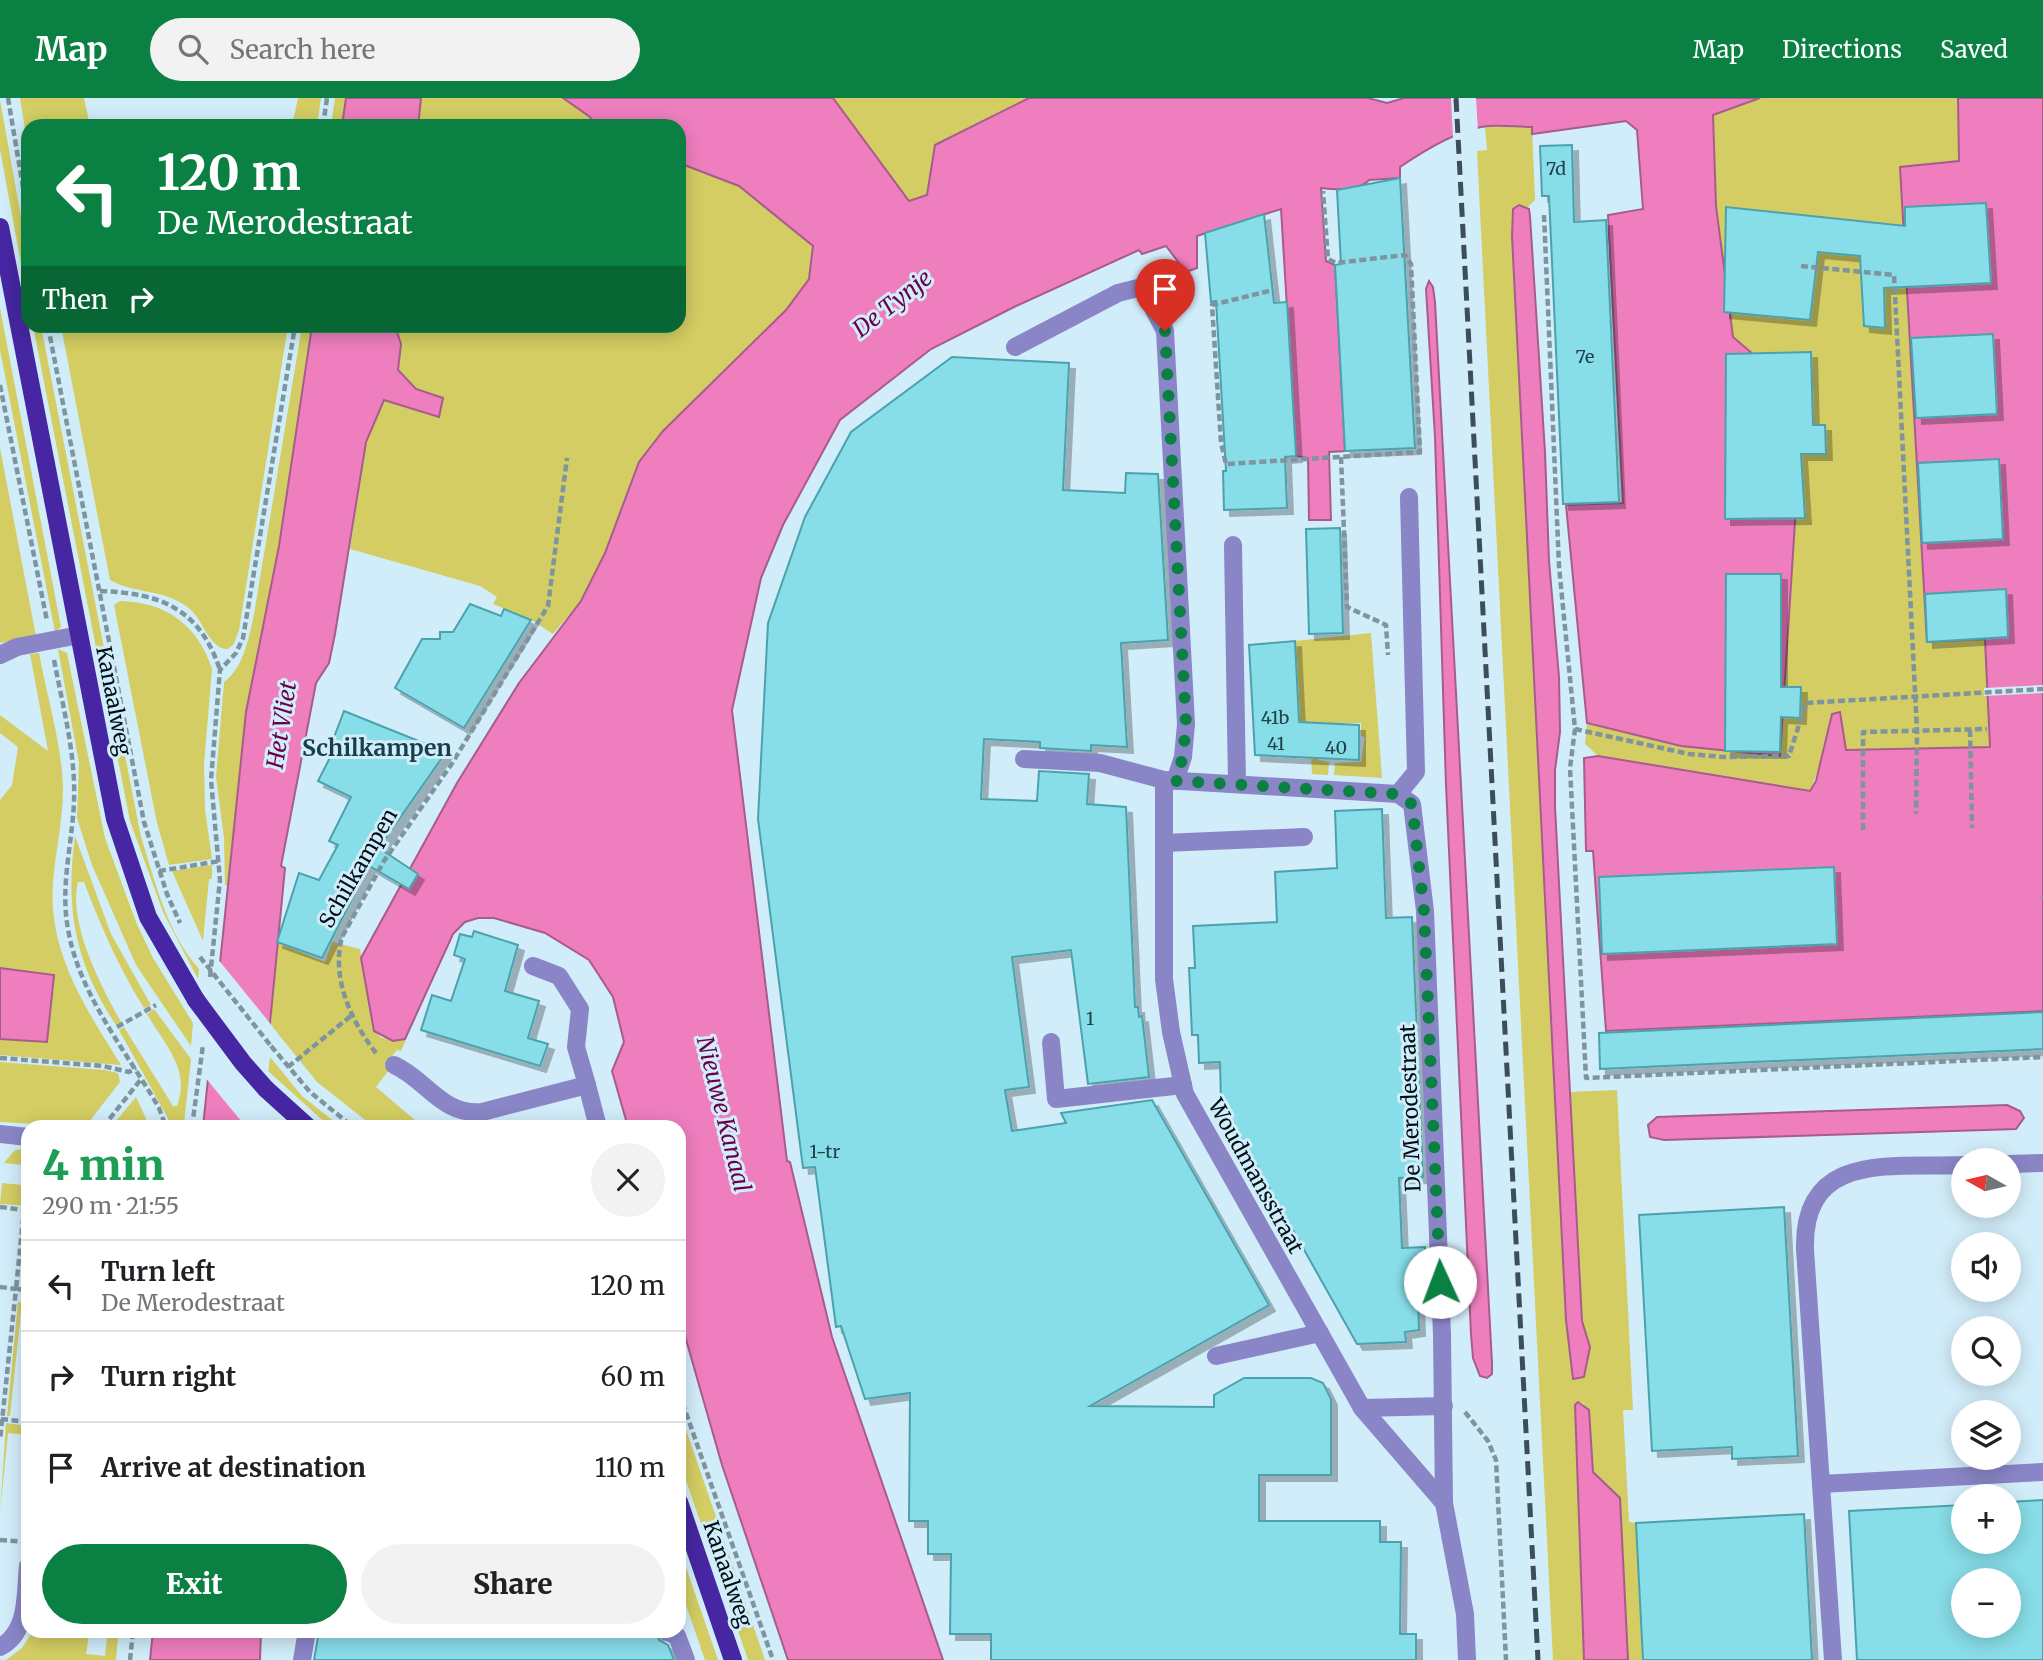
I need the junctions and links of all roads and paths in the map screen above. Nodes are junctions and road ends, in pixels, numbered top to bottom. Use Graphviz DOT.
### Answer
graph roads {
  1 [pos="8,98"];
  2 [pos="327,98"];
  3 [pos="324,119"];
  4 [pos="21,175"];
  5 [pos="1323,191"];
  6 [pos="1544,215"];
  7 [pos="0,227"];
  8 [pos="1801,266"];
  9 [pos="1269,291"];
  10 [pos="49,333"];
  11 [pos="294,333"];
  12 [pos="1015,347"];
  13 [pos="0,385"];
  14 [pos="1341,457"];
  15 [pos="568,458"];
  16 [pos="1409,496"];
  17 [pos="1233,545"];
  18 [pos="100,591"];
  19 [pos="79,635"];
  20 [pos="51,641"];
  21 [pos="0,655"];
  22 [pos="1389,664"];
  23 [pos="219,670"];
  24 [pos="2043,689"];
  25 [pos="1914,695"];
  26 [pos="1575,729"];
  27 [pos="1987,729"];
  28 [pos="1970,730"];
  29 [pos="1917,731"];
  30 [pos="1024,759"];
  31 [pos="1169,780"];
  32 [pos="1237,784"];
  33 [pos="1398,794"];
  34 [pos="1916,814"];
  35 [pos="1972,828"];
  36 [pos="1863,830"];
  37 [pos="1304,837"];
  38 [pos="1164,843"];
  39 [pos="219,861"];
  40 [pos="159,871"];
  41 [pos="182,927"];
  42 [pos="194,947"];
  43 [pos="533,966"];
  44 [pos="209,986"];
  45 [pos="156,1005"];
  46 [pos="352,1016"];
  47 [pos="117,1027"];
  48 [pos="203,1038"];
  49 [pos="1051,1042"];
  50 [pos="2043,1057"];
  51 [pos="0,1058"];
  52 [pos="394,1065"];
  53 [pos="288,1067"];
  54 [pos="135,1068"];
  55 [pos="142,1078"];
  56 [pos="587,1085"];
  57 [pos="1183,1085"];
  58 [pos="109,1120"];
  59 [pos="163,1120"];
  60 [pos="193,1120"];
  61 [pos="301,1120"];
  62 [pos="344,1120"];
  63 [pos="596,1120"];
  64 [pos="0,1134"];
  65 [pos="21,1136"];
  66 [pos="2043,1163"];
  67 [pos="2021,1164"];
  68 [pos="1951,1166"];
  69 [pos="0,1208"];
  70 [pos="21,1210"];
  71 [pos="21,1240"];
  72 [pos="0,1287"];
  73 [pos="16,1289"];
  74 [pos="21,1289"];
  75 [pos="1320,1333"];
  76 [pos="1216,1356"];
  77 [pos="1444,1406"];
  78 [pos="1362,1408"];
  79 [pos="686,1413"];
  80 [pos="1,1419"];
  81 [pos="21,1421"];
  82 [pos="0,1440"];
  83 [pos="2043,1472"];
  84 [pos="1821,1484"];
  85 [pos="1444,1503"];
  86 [pos="686,1522"];
  87 [pos="0,1539"];
  88 [pos="18,1541"];
  89 [pos="21,1624"];
  90 [pos="133,1638"];
  91 [pos="306,1638"];
  92 [pos="678,1638"];
  93 [pos="0,1647"];
  94 [pos="130,1660"];
  95 [pos="302,1660"];
  96 [pos="686,1660"];
  97 [pos="733,1660"];
  98 [pos="773,1660"];
  99 [pos="1467,1660"];
  100 [pos="1506,1660"];
  101 [pos="1833,1660"];
  1 -- 4 [label="path"];
  2 -- 3 [label="path"];
  5 -- 14 [label="path"];
  6 -- 26 [label="path"];
  7 -- 19 [label="main road, Kanaalweg"];
  8 -- 25 [label="path"];
  9 -- 14 [label="path"];
  10 -- 18 [label="path, Kanaalweg"];
  11 -- 23 [label="path"];
  12 -- 31 [label="street, Woudmansstraat"];
  13 -- 20 [label="path"];
  14 -- 22 [label="path"];
  15 -- 46 [label="path, Schilkampen"];
  16 -- 33 [label="street"];
  17 -- 32 [label="street"];
  18 -- 23 [label="path"];
  18 -- 40 [label="path, Kanaalweg"];
  19 -- 20 [label="street"];
  19 -- 61 [label="main road, Kanaalweg, bridge"];
  20 -- 21 [label="street"];
  20 -- 54 [label="path"];
  23 -- 39 [label="path"];
  24 -- 25 [label="path"];
  25 -- 26 [label="path"];
  25 -- 29 [label="path"];
  26 -- 50 [label="path"];
  27 -- 28 [label="path"];
  28 -- 29 [label="path"];
  28 -- 35 [label="path"];
  29 -- 34 [label="path"];
  29 -- 36 [label="path"];
  30 -- 31 [label="street"];
  31 -- 32 [label="street"];
  31 -- 38 [label="street, Woudmansstraat"];
  32 -- 33 [label="street"];
  33 -- 77 [label="street, De Merodestraat"];
  37 -- 38 [label="street"];
  38 -- 57 [label="street, Woudmansstraat"];
  39 -- 40 [label="path"];
  39 -- 44 [label="path"];
  40 -- 41 [label="path, Kanaalweg"];
  42 -- 53 [label="path, bridge"];
  43 -- 56 [label="street"];
  45 -- 47 [label="path"];
  46 -- 52 [label="path, Schilkampen"];
  46 -- 53 [label="path"];
  48 -- 60 [label="path"];
  49 -- 57 [label="street"];
  51 -- 54 [label="path"];
  52 -- 56 [label="street"];
  53 -- 62 [label="path"];
  54 -- 55 [label="path"];
  55 -- 58 [label="path"];
  55 -- 59 [label="path"];
  56 -- 63 [label="street"];
  57 -- 75 [label="street, Woudmansstraat"];
  64 -- 65 [label="street"];
  66 -- 67 [label="street"];
  68 -- 84 [label="street"];
  69 -- 70 [label="path"];
  71 -- 73 [label="path"];
  72 -- 73 [label="path"];
  73 -- 74 [label="path"];
  73 -- 80 [label="path"];
  75 -- 76 [label="street"];
  75 -- 78 [label="street, Woudmansstraat"];
  77 -- 78 [label="street"];
  77 -- 85 [label="street, De Merodestraat"];
  77 -- 100 [label="path"];
  78 -- 85 [label="street, Woudmansstraat"];
  79 -- 98 [label="path"];
  80 -- 81 [label="path"];
  80 -- 82 [label="path"];
  83 -- 84 [label="street"];
  84 -- 101 [label="street"];
  85 -- 99 [label="street, De Merodestraat"];
  86 -- 97 [label="main road, Kanaalweg"];
  87 -- 88 [label="path"];
  89 -- 93 [label="street"];
  90 -- 94 [label="path"];
  91 -- 95 [label="street"];
  92 -- 96 [label="street"];
}
